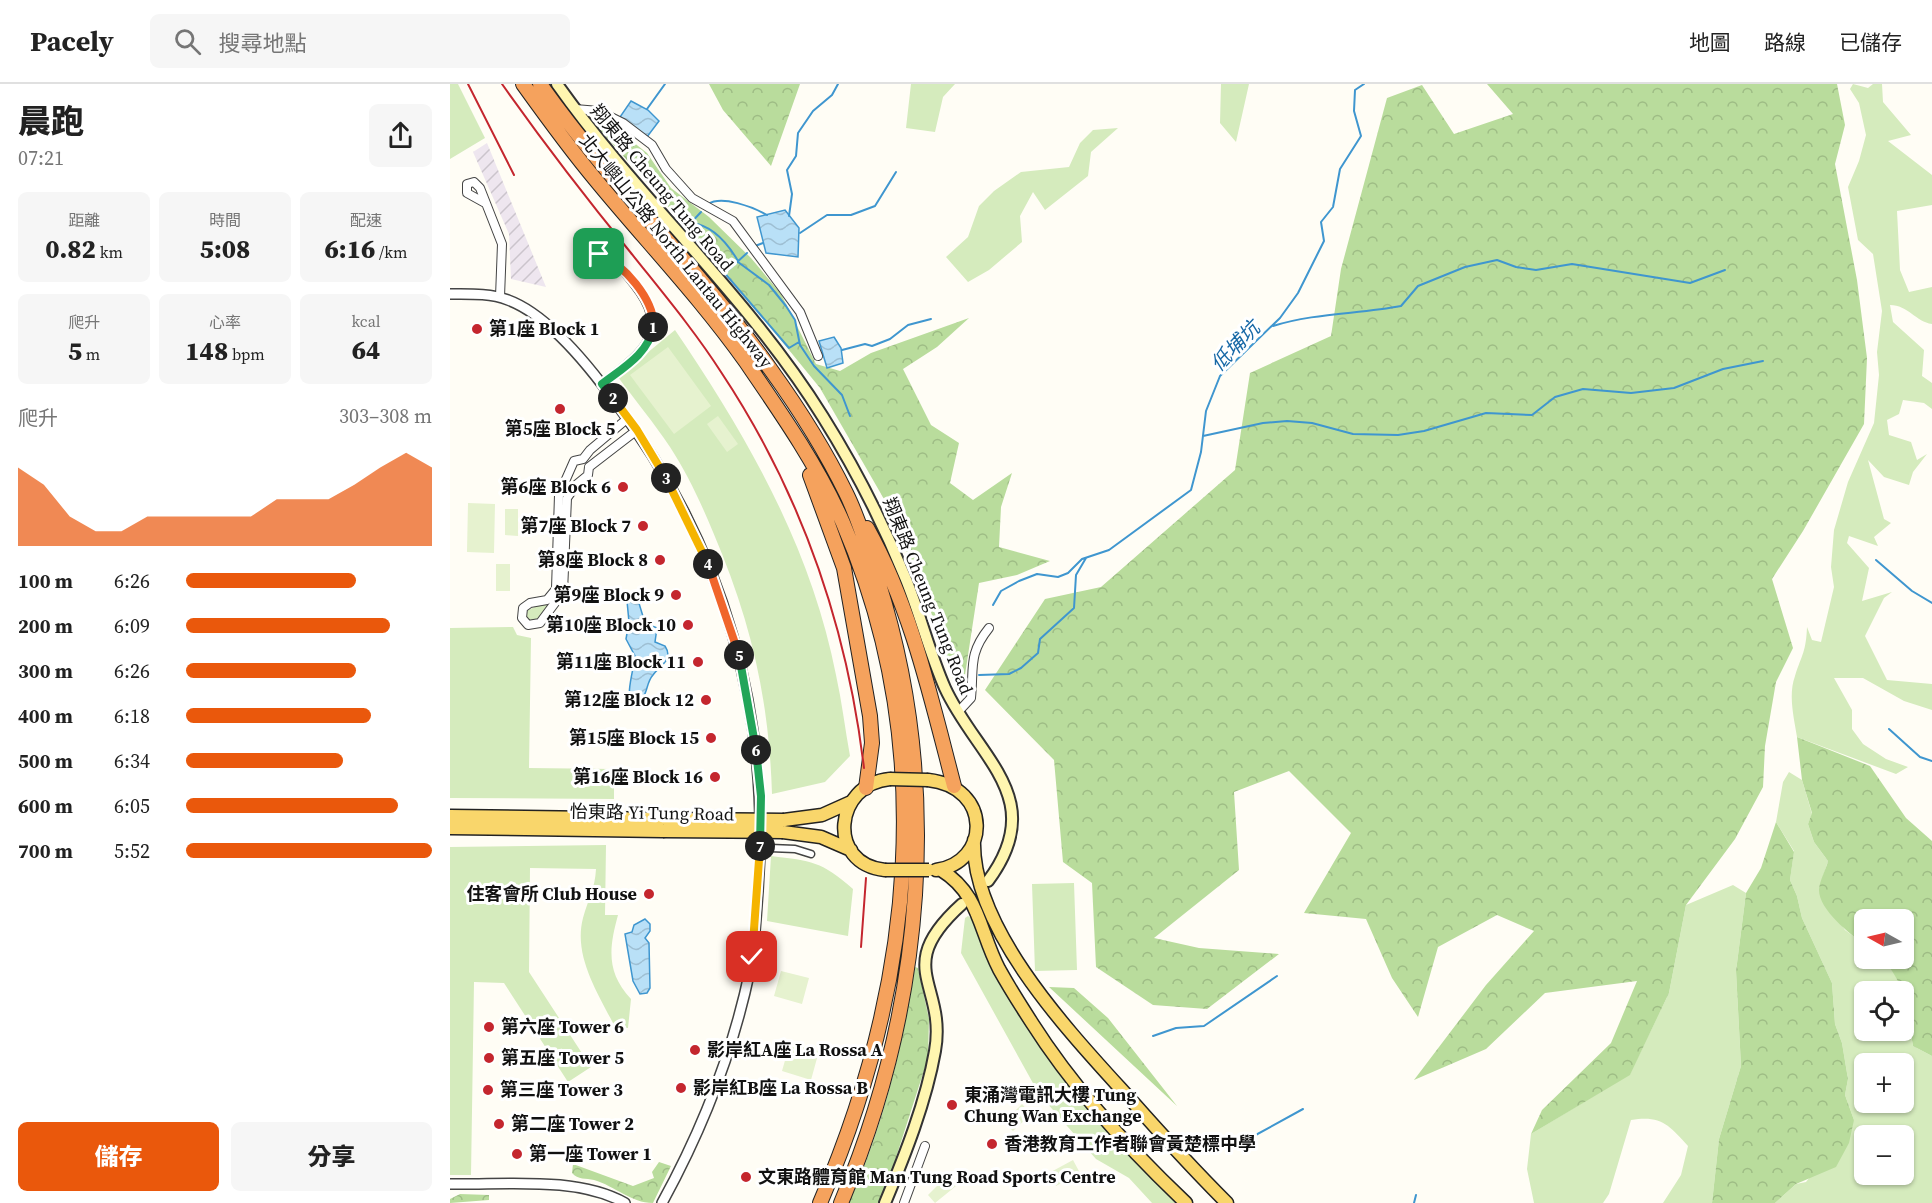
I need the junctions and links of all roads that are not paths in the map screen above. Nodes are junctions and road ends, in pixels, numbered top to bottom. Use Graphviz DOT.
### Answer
graph roads {
  1 [pos="523,84"];
  2 [pos="540,84"];
  3 [pos="557,84"];
  4 [pos="576,109"];
  5 [pos="485,203"];
  6 [pos="599,254"];
  7 [pos="450,294"];
  8 [pos="500,297"];
  9 [pos="818,356"];
  10 [pos="602,384"];
  11 [pos="628,418"];
  12 [pos="637,430"];
  13 [pos="797,443"];
  14 [pos="583,459"];
  15 [pos="589,466"];
  16 [pos="569,473"];
  17 [pos="584,479"];
  18 [pos="847,494"];
  19 [pos="989,628"];
  20 [pos="958,712"];
  21 [pos="954,786"];
  22 [pos="866,788"];
  23 [pos="851,802"];
  24 [pos="450,816"];
  25 [pos="663,825"];
  26 [pos="783,826"];
  27 [pos="450,828"];
  28 [pos="974,840"];
  29 [pos="770,848"];
  30 [pos="850,850"];
  31 [pos="811,854"];
  32 [pos="935,870"];
  33 [pos="988,882"];
  34 [pos="962,904"];
  35 [pos="925,1146"];
  36 [pos="450,1184"];
  37 [pos="625,1203"];
  38 [pos="662,1203"];
  39 [pos="820,1203"];
  40 [pos="841,1203"];
  41 [pos="885,1203"];
  42 [pos="904,1203"];
  43 [pos="1186,1203"];
  44 [pos="1227,1203"];
  1 -- 13 [label="highway, 北大嶼山公路 North Lantau Highway"];
  2 -- 18 [label="highway, 北大嶼山公路 North Lantau Highway"];
  3 -- 4 [label="main road, 翔東路 Cheung Tung Road"];
  4 -- 9 [label="street"];
  4 -- 20 [label="main road, 翔東路 Cheung Tung Road"];
  5 -- 8 [label="street"];
  6 -- 10 [label="street"];
  7 -- 8 [label="street"];
  8 -- 10 [label="street"];
  10 -- 11 [label="street"];
  11 -- 12 [label="street"];
  11 -- 14 [label="street"];
  12 -- 15 [label="street"];
  12 -- 38 [label="street"];
  13 -- 22 [label="highway"];
  13 -- 39 [label="highway, 北大嶼山公路 North Lantau Highway"];
  14 -- 15 [label="street"];
  14 -- 16 [label="street"];
  15 -- 17 [label="street"];
  16 -- 17 [label="street"];
  16 -- 17 [label="street"];
  18 -- 21 [label="highway"];
  18 -- 40 [label="highway, 北大嶼山公路 North Lantau Highway"];
  19 -- 20 [label="street"];
  20 -- 33 [label="main road, 翔東路 Cheung Tung Road"];
  21 -- 22 [label="main road, bridge"];
  21 -- 28 [label="main road"];
  22 -- 23 [label="main road"];
  23 -- 26 [label="main road, 怡東路 Yi Tung Road"];
  23 -- 30 [label="main road"];
  24 -- 25 [label="main road, 怡東路 Yi Tung Road"];
  25 -- 26 [label="main road, 怡東路 Yi Tung Road, bridge"];
  25 -- 27 [label="main road, 怡東路 Yi Tung Road"];
  26 -- 30 [label="main road, 怡東路 Yi Tung Road"];
  28 -- 32 [label="main road"];
  28 -- 44 [label="main road"];
  29 -- 31 [label="street"];
  30 -- 32 [label="main road, bridge"];
  32 -- 43 [label="main road"];
  34 -- 41 [label="main road"];
  35 -- 42 [label="street"];
  36 -- 37 [label="street"];
}
